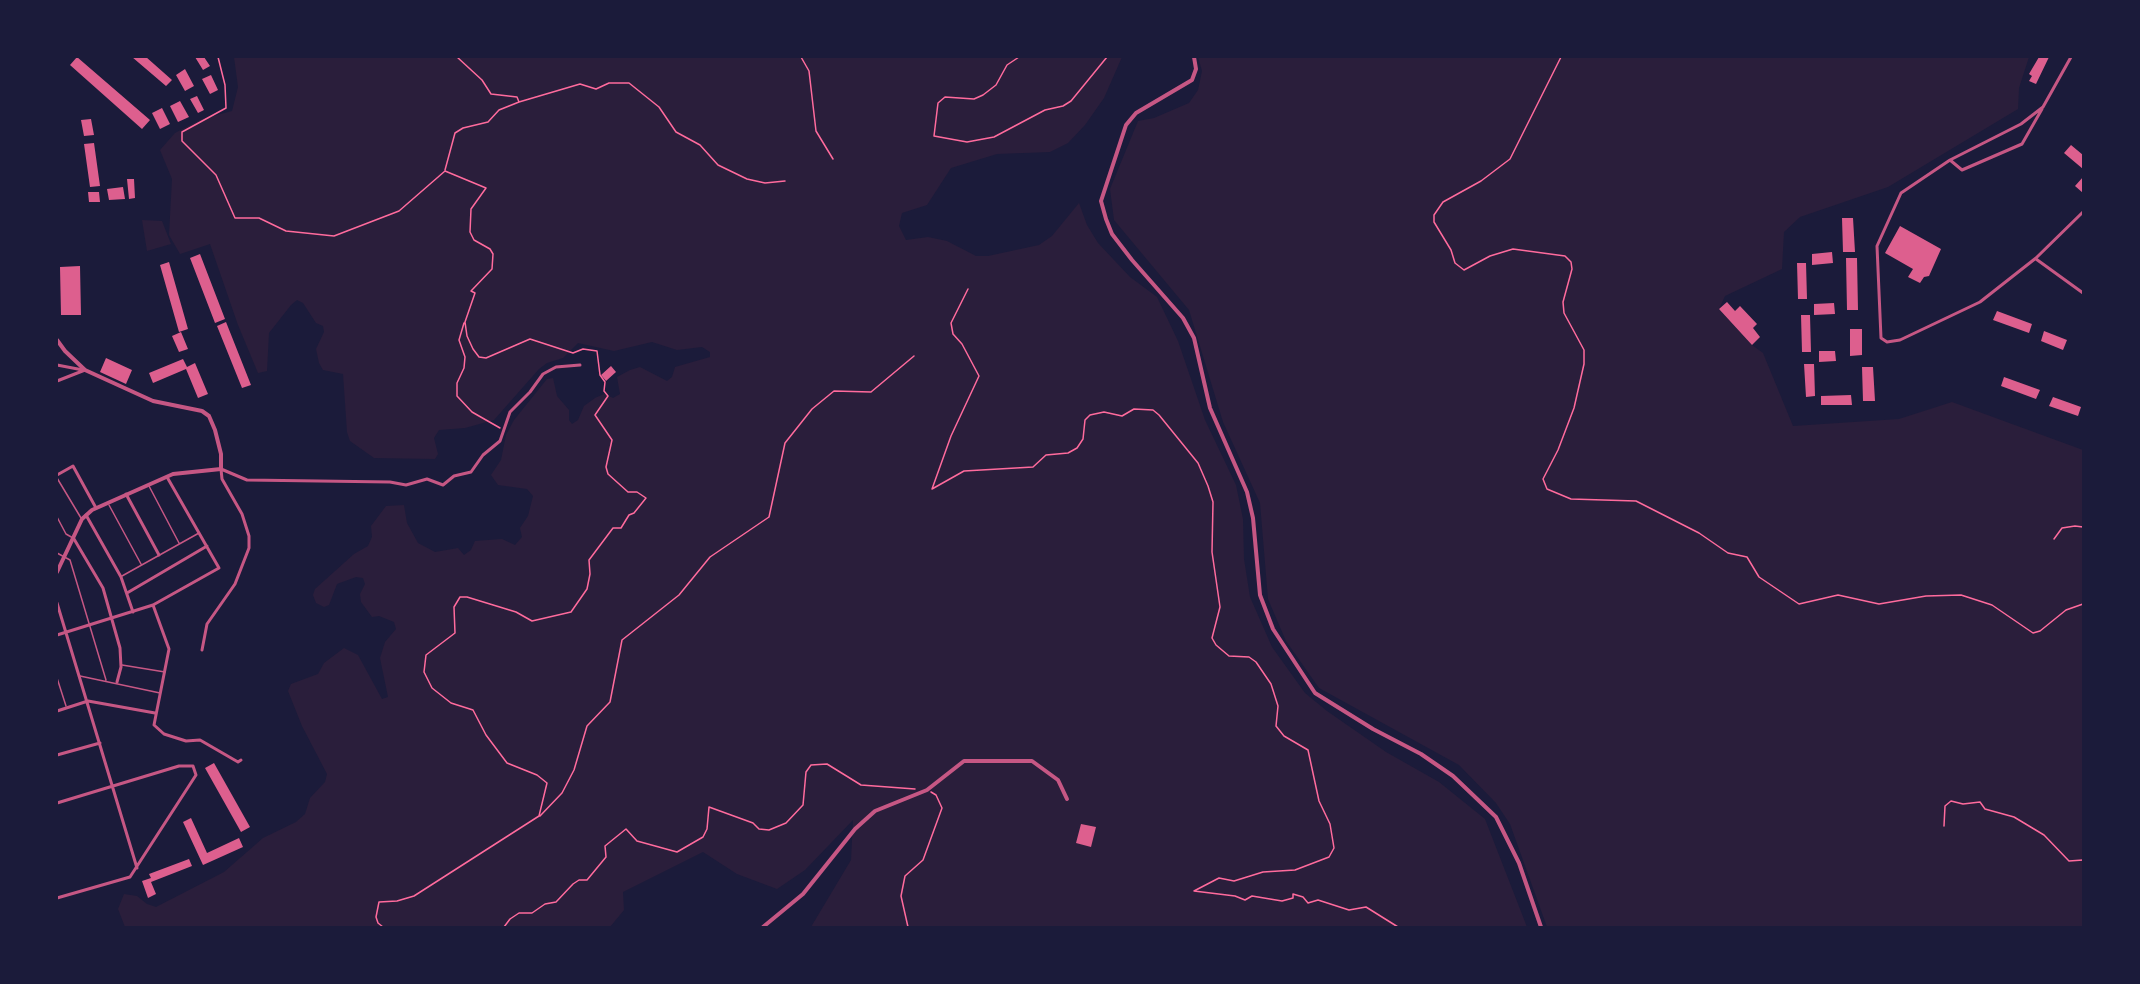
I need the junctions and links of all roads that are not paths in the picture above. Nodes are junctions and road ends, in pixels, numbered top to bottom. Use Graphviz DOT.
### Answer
graph roads {
  1 [pos="1194,57"];
  2 [pos="2071,57"];
  3 [pos="2043,107"];
  4 [pos="1950,160"];
  5 [pos="2083,212"];
  6 [pos="2036,258"];
  7 [pos="2083,293"];
  8 [pos="57,340"];
  9 [pos="57,365"];
  10 [pos="580,365"];
  11 [pos="85,370"];
  12 [pos="57,381"];
  13 [pos="221,469"];
  14 [pos="57,477"];
  15 [pos="167,477"];
  16 [pos="148,486"];
  17 [pos="126,494"];
  18 [pos="107,503"];
  19 [pos="96,508"];
  20 [pos="57,517"];
  21 [pos="84,517"];
  22 [pos="199,533"];
  23 [pos="74,539"];
  24 [pos="179,544"];
  25 [pos="207,546"];
  26 [pos="57,553"];
  27 [pos="159,555"];
  28 [pos="65,558"];
  29 [pos="141,565"];
  30 [pos="57,572"];
  31 [pos="121,577"];
  32 [pos="127,593"];
  33 [pos="57,603"];
  34 [pos="153,605"];
  35 [pos="133,612"];
  36 [pos="111,619"];
  37 [pos="90,625"];
  38 [pos="66,632"];
  39 [pos="57,635"];
  40 [pos="202,650"];
  41 [pos="121,664"];
  42 [pos="166,672"];
  43 [pos="80,676"];
  44 [pos="57,678"];
  45 [pos="106,681"];
  46 [pos="117,682"];
  47 [pos="161,694"];
  48 [pos="88,701"];
  49 [pos="66,708"];
  50 [pos="57,711"];
  51 [pos="155,713"];
  52 [pos="100,743"];
  53 [pos="57,755"];
  54 [pos="241,760"];
  55 [pos="113,786"];
  56 [pos="1067,799"];
  57 [pos="57,803"];
  58 [pos="138,868"];
  59 [pos="57,898"];
  60 [pos="763,927"];
  61 [pos="1541,927"];
  62 [pos="1614,927"];
  63 [pos="1634,927"];
  1 -- 61 [label="street"];
  2 -- 3 [label="street"];
  3 -- 4 [label="street"];
  3 -- 4 [label="street"];
  4 -- 6 [label="street"];
  5 -- 6 [label="street"];
  6 -- 7 [label="street"];
  8 -- 11 [label="street"];
  9 -- 11 [label="street"];
  10 -- 13 [label="street"];
  11 -- 12 [label="street"];
  11 -- 13 [label="street"];
  13 -- 15 [label="street"];
  13 -- 40 [label="street"];
  14 -- 19 [label="street"];
  14 -- 21 [label="lane"];
  15 -- 16 [label="street"];
  15 -- 22 [label="street"];
  16 -- 17 [label="street"];
  16 -- 24 [label="lane"];
  17 -- 18 [label="street"];
  17 -- 27 [label="street"];
  18 -- 19 [label="street"];
  18 -- 29 [label="lane"];
  19 -- 21 [label="street"];
  20 -- 23 [label="lane"];
  21 -- 23 [label="street"];
  21 -- 31 [label="street"];
  22 -- 24 [label="lane"];
  22 -- 25 [label="street"];
  23 -- 28 [label="street"];
  23 -- 36 [label="street"];
  24 -- 27 [label="lane"];
  25 -- 32 [label="street"];
  25 -- 34 [label="street"];
  26 -- 28 [label="lane"];
  27 -- 29 [label="lane"];
  28 -- 30 [label="street"];
  28 -- 37 [label="lane"];
  29 -- 31 [label="lane"];
  31 -- 32 [label="street"];
  32 -- 35 [label="street"];
  33 -- 38 [label="street"];
  34 -- 35 [label="street"];
  34 -- 42 [label="street"];
  35 -- 36 [label="street"];
  36 -- 37 [label="street"];
  36 -- 41 [label="street"];
  37 -- 38 [label="street"];
  37 -- 45 [label="lane"];
  38 -- 39 [label="street"];
  38 -- 43 [label="street"];
  41 -- 42 [label="lane"];
  41 -- 46 [label="street"];
  42 -- 47 [label="street"];
  43 -- 45 [label="lane"];
  43 -- 48 [label="street"];
  44 -- 49 [label="lane"];
  45 -- 46 [label="lane"];
  46 -- 47 [label="lane"];
  47 -- 51 [label="street"];
  48 -- 49 [label="street"];
  48 -- 51 [label="street"];
  48 -- 52 [label="street"];
  49 -- 50 [label="street"];
  51 -- 54 [label="street"];
  52 -- 53 [label="street"];
  52 -- 55 [label="street"];
  55 -- 57 [label="street"];
  55 -- 58 [label="street"];
  55 -- 58 [label="street"];
  56 -- 60 [label="street"];
  58 -- 59 [label="street"];
  62 -- 63 [label="lane"];
}
